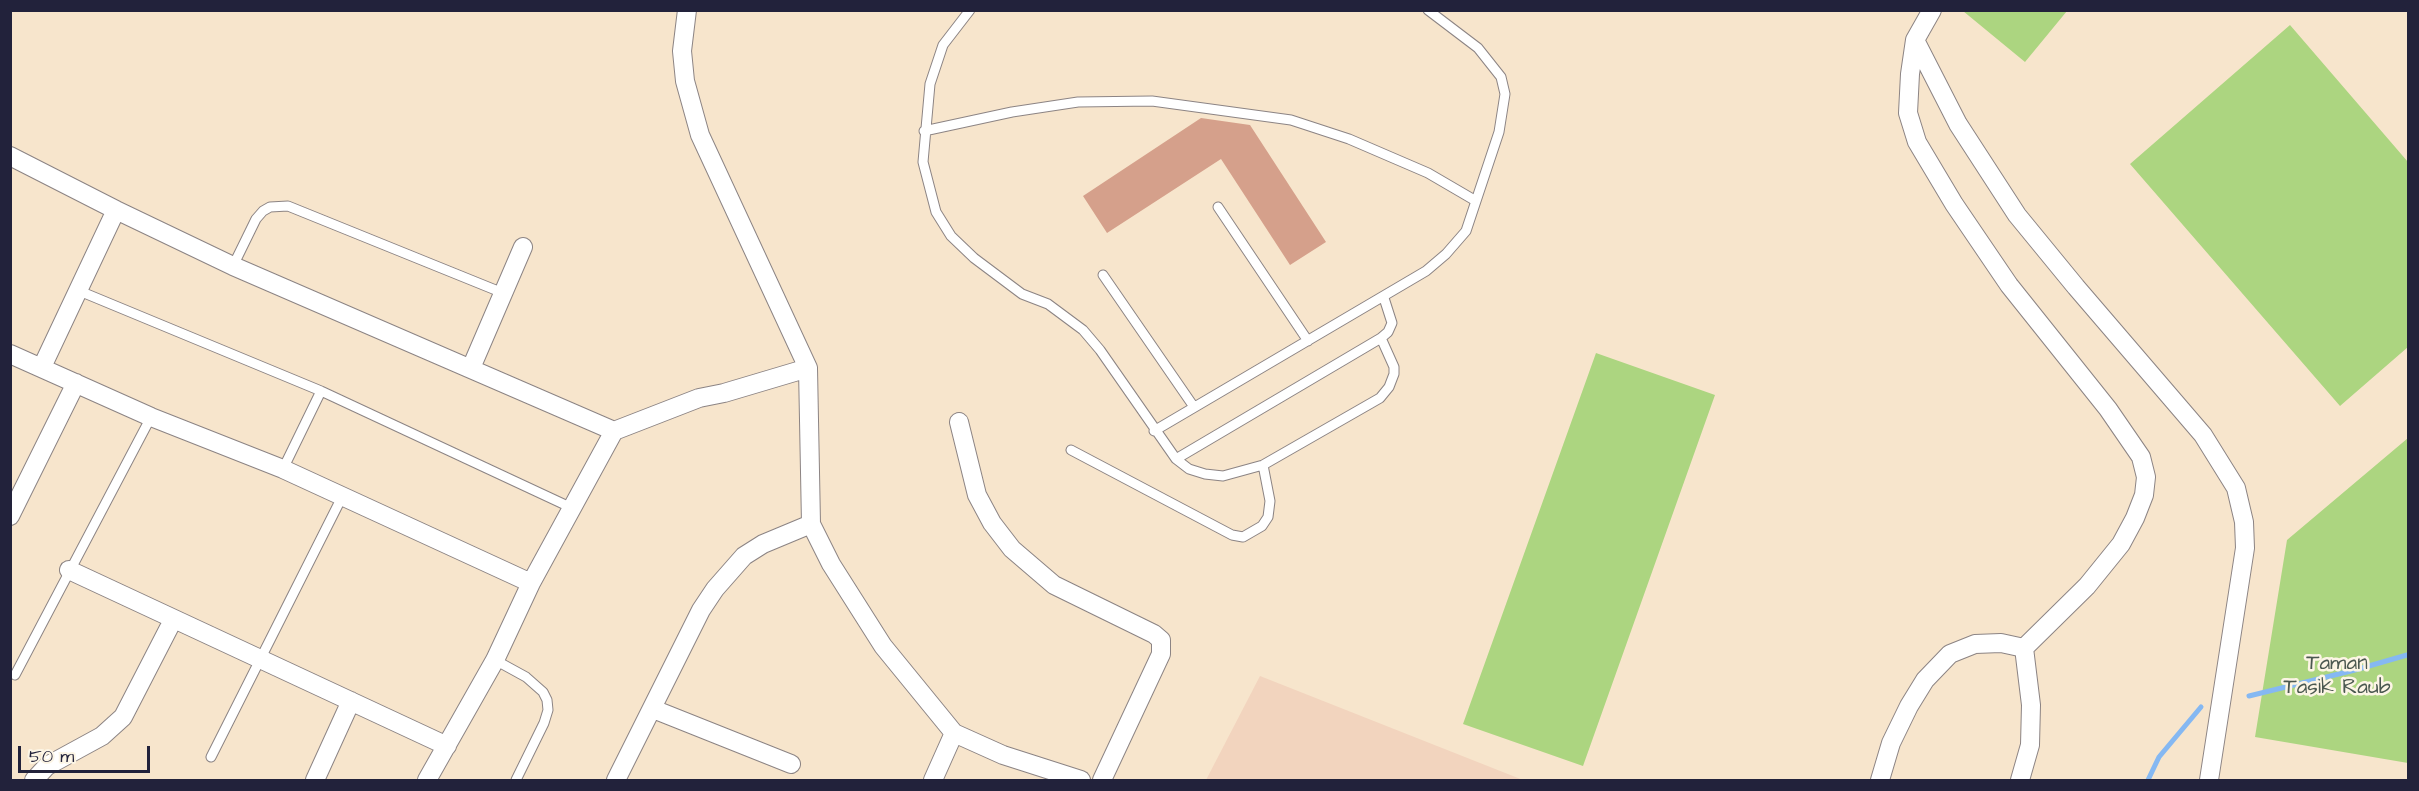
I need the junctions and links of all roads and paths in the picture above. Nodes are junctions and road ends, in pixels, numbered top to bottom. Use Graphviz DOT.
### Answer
graph roads {
  1 [pos="687,10"];
  2 [pos="970,10"];
  3 [pos="1428,10"];
  4 [pos="1932,10"];
  5 [pos="1916,40"];
  6 [pos="924,131"];
  7 [pos="10,156"];
  8 [pos="1476,201"];
  9 [pos="1218,207"];
  10 [pos="116,210"];
  11 [pos="523,247"];
  12 [pos="233,266"];
  13 [pos="1103,275"];
  14 [pos="77,290"];
  15 [pos="503,293"];
  16 [pos="1384,298"];
  17 [pos="1381,338"];
  18 [pos="1308,341"];
  19 [pos="10,354"];
  20 [pos="42,367"];
  21 [pos="471,368"];
  22 [pos="808,368"];
  23 [pos="76,383"];
  24 [pos="321,391"];
  25 [pos="1194,407"];
  26 [pos="151,417"];
  27 [pos="959,422"];
  28 [pos="614,431"];
  29 [pos="1154,431"];
  30 [pos="1071,450"];
  31 [pos="1176,459"];
  32 [pos="1263,465"];
  33 [pos="283,470"];
  34 [pos="342,496"];
  35 [pos="572,508"];
  36 [pos="10,516"];
  37 [pos="811,524"];
  38 [pos="69,570"];
  39 [pos="531,583"];
  40 [pos="173,620"];
  41 [pos="2024,648"];
  42 [pos="261,660"];
  43 [pos="495,660"];
  44 [pos="15,675"];
  45 [pos="351,701"];
  46 [pos="653,709"];
  47 [pos="954,734"];
  48 [pos="447,746"];
  49 [pos="211,758"];
  50 [pos="791,764"];
  51 [pos="34,780"];
  52 [pos="315,780"];
  53 [pos="427,780"];
  54 [pos="516,780"];
  55 [pos="616,780"];
  56 [pos="933,780"];
  57 [pos="1081,780"];
  58 [pos="1102,780"];
  59 [pos="1880,780"];
  60 [pos="2020,780"];
  61 [pos="2209,780"];
  1 -- 22 [label="street"];
  2 -- 6 [label="lane"];
  3 -- 8 [label="lane"];
  4 -- 5 [label="street"];
  5 -- 41 [label="street"];
  5 -- 61 [label="street"];
  6 -- 8 [label="lane"];
  6 -- 29 [label="lane"];
  7 -- 10 [label="street"];
  8 -- 16 [label="lane"];
  9 -- 18 [label="lane"];
  10 -- 12 [label="street"];
  10 -- 14 [label="street"];
  11 -- 15 [label="street"];
  12 -- 15 [label="lane"];
  12 -- 21 [label="street"];
  13 -- 25 [label="lane"];
  14 -- 20 [label="street"];
  14 -- 24 [label="lane"];
  15 -- 21 [label="street"];
  16 -- 17 [label="lane"];
  16 -- 18 [label="lane"];
  17 -- 31 [label="lane"];
  17 -- 32 [label="lane"];
  18 -- 25 [label="lane"];
  19 -- 20 [label="street"];
  20 -- 23 [label="street"];
  21 -- 28 [label="street"];
  22 -- 28 [label="street"];
  22 -- 37 [label="street"];
  23 -- 26 [label="street"];
  23 -- 36 [label="street"];
  24 -- 33 [label="lane"];
  24 -- 35 [label="lane"];
  25 -- 29 [label="lane"];
  26 -- 33 [label="street"];
  26 -- 38 [label="lane"];
  27 -- 58 [label="street"];
  28 -- 35 [label="street"];
  29 -- 31 [label="lane"];
  30 -- 32 [label="lane"];
  31 -- 32 [label="lane"];
  33 -- 34 [label="street"];
  34 -- 39 [label="street"];
  34 -- 42 [label="lane"];
  35 -- 39 [label="street"];
  37 -- 46 [label="street"];
  37 -- 47 [label="street"];
  38 -- 40 [label="street"];
  38 -- 44 [label="lane"];
  39 -- 43 [label="street"];
  40 -- 42 [label="street"];
  40 -- 51 [label="street"];
  41 -- 59 [label="street"];
  41 -- 60 [label="street"];
  42 -- 45 [label="street"];
  42 -- 49 [label="lane"];
  43 -- 48 [label="street"];
  43 -- 54 [label="lane"];
  45 -- 48 [label="street"];
  45 -- 52 [label="street"];
  46 -- 50 [label="street"];
  46 -- 55 [label="street"];
  47 -- 56 [label="street"];
  47 -- 57 [label="street"];
  48 -- 53 [label="street"];
}
